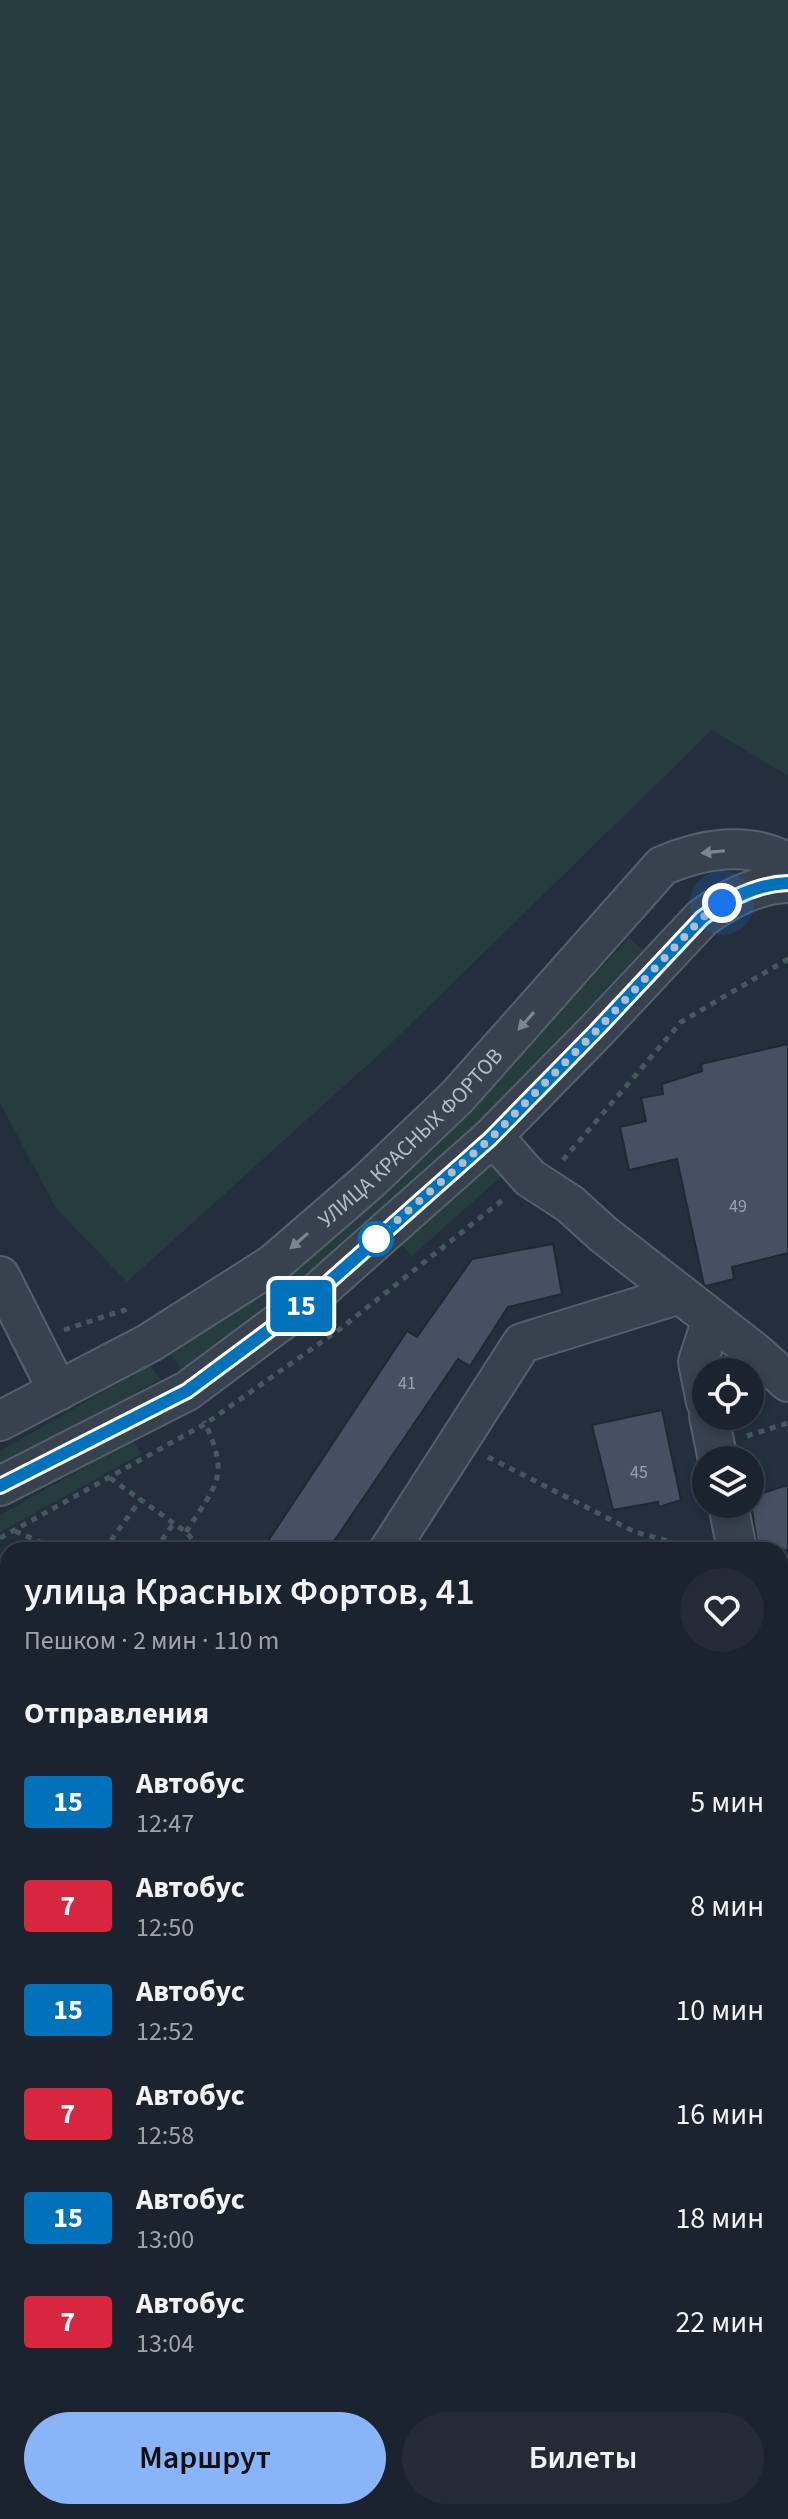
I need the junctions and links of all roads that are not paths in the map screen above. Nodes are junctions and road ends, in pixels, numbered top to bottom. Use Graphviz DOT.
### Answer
graph roads {
  1 [pos="788,863"];
  2 [pos="788,883"];
  3 [pos="490,1139"];
  4 [pos="0,1276"];
  5 [pos="680,1294"];
  6 [pos="712,1319"];
  7 [pos="699,1358"];
  8 [pos="788,1382"];
  9 [pos="58,1391"];
  10 [pos="0,1421"];
  11 [pos="0,1486"];
  12 [pos="731,1518"];
  13 [pos="394,1542"];
  14 [pos="735,1542"];
  1 -- 9 [label="street, УЛИЦА КРАСНЫХ ФОРТОВ, one-way"];
  2 -- 3 [label="street"];
  3 -- 5 [label="street"];
  3 -- 11 [label="street"];
  4 -- 9 [label="street"];
  5 -- 6 [label="street"];
  5 -- 13 [label="street"];
  6 -- 7 [label="street"];
  6 -- 8 [label="street"];
  9 -- 10 [label="street, УЛИЦА КРАСНЫХ ФОРТОВ"];
  12 -- 14 [label="street"];
}
